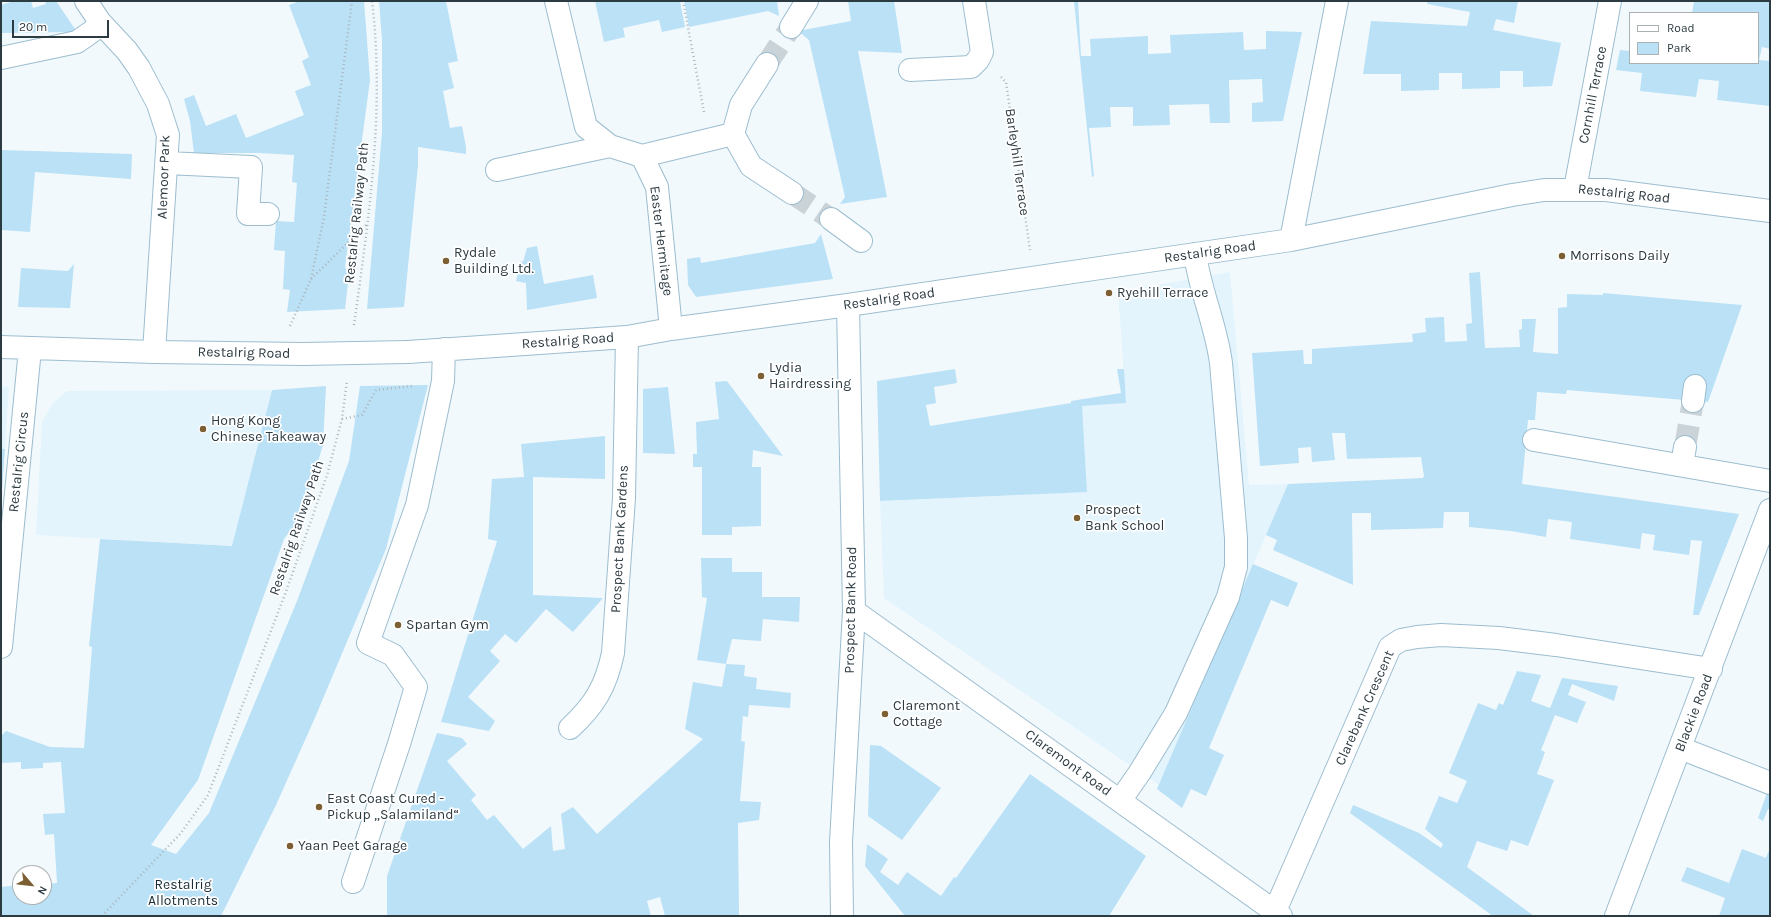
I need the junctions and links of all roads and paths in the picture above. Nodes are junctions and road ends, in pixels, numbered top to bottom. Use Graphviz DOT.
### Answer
graph roads {
  1 [pos="86,1"];
  2 [pos="352,1"];
  3 [pos="372,1"];
  4 [pos="556,1"];
  5 [pos="682,1"];
  6 [pos="807,1"];
  7 [pos="974,1"];
  8 [pos="1337,1"];
  9 [pos="1610,1"];
  10 [pos="100,22"];
  11 [pos="791,27"];
  12 [pos="1,58"];
  13 [pos="980,58"];
  14 [pos="767,64"];
  15 [pos="910,70"];
  16 [pos="733,134"];
  17 [pos="710,140"];
  18 [pos="610,146"];
  19 [pos="642,156"];
  20 [pos="167,163"];
  21 [pos="497,170"];
  22 [pos="1575,189"];
  23 [pos="792,193"];
  24 [pos="1770,212"];
  25 [pos="268,214"];
  26 [pos="831,219"];
  27 [pos="368,224"];
  28 [pos="1291,240"];
  29 [pos="861,241"];
  30 [pos="1195,254"];
  31 [pos="1033,278"];
  32 [pos="311,279"];
  33 [pos="848,305"];
  34 [pos="671,329"];
  35 [pos="353,333"];
  36 [pos="627,337"];
  37 [pos="1,347"];
  38 [pos="30,349"];
  39 [pos="444,349"];
  40 [pos="154,352"];
  41 [pos="278,354"];
  42 [pos="347,380"];
  43 [pos="416,386"];
  44 [pos="342,419"];
  45 [pos="1534,440"];
  46 [pos="1770,480"];
  47 [pos="1770,510"];
  48 [pos="854,611"];
  49 [pos="1,647"];
  50 [pos="1710,669"];
  51 [pos="570,728"];
  52 [pos="1680,748"];
  53 [pos="1770,783"];
  54 [pos="1120,801"];
  55 [pos="353,882"];
  56 [pos="1278,914"];
  57 [pos="102,916"];
  58 [pos="842,916"];
  59 [pos="1616,916"];
  1 -- 10 [label="street, Alemoor Park"];
  2 -- 32 [label="path"];
  3 -- 27 [label="path, Restalrig Railway Path"];
  4 -- 18 [label="street"];
  5 -- 17 [label="path"];
  6 -- 11 [label="street"];
  7 -- 13 [label="street"];
  8 -- 28 [label="street"];
  9 -- 22 [label="street, Cornhill Terrace"];
  10 -- 12 [label="street"];
  10 -- 20 [label="street, Alemoor Park"];
  13 -- 15 [label="street"];
  13 -- 31 [label="path, Barleyhill Terrace"];
  14 -- 16 [label="street"];
  16 -- 17 [label="street"];
  16 -- 23 [label="street"];
  17 -- 19 [label="street"];
  18 -- 19 [label="street"];
  18 -- 21 [label="street"];
  19 -- 34 [label="street, Easter Hermitage"];
  20 -- 25 [label="street"];
  20 -- 40 [label="street, Alemoor Park"];
  22 -- 24 [label="street, Restalrig Road"];
  22 -- 28 [label="street, Restalrig Road"];
  26 -- 29 [label="street"];
  27 -- 32 [label="path"];
  27 -- 35 [label="path, Restalrig Railway Path"];
  28 -- 30 [label="street, Restalrig Road"];
  30 -- 31 [label="street, Restalrig Road"];
  30 -- 54 [label="street"];
  31 -- 33 [label="street, Restalrig Road"];
  32 -- 41 [label="path"];
  33 -- 34 [label="street, Restalrig Road"];
  33 -- 48 [label="street, Prospect Bank Road"];
  34 -- 36 [label="street, Restalrig Road"];
  36 -- 39 [label="street, Restalrig Road"];
  36 -- 51 [label="street, Prospect Bank Gardens"];
  37 -- 38 [label="street, Restalrig Road"];
  38 -- 40 [label="street, Restalrig Road"];
  38 -- 49 [label="street, Restalrig Circus"];
  39 -- 41 [label="street, Restalrig Road, bridge"];
  39 -- 55 [label="street"];
  40 -- 41 [label="street, Restalrig Road"];
  42 -- 44 [label="path, Restalrig Railway Path"];
  43 -- 44 [label="path"];
  44 -- 57 [label="path, Restalrig Railway Path"];
  45 -- 46 [label="street"];
  47 -- 50 [label="street, Blackie Road"];
  48 -- 54 [label="street, Claremont Road"];
  48 -- 58 [label="street, Prospect Bank Road"];
  50 -- 52 [label="street, Blackie Road"];
  50 -- 56 [label="street, Clarebank Crescent"];
  52 -- 53 [label="street"];
  52 -- 59 [label="street, Blackie Road"];
  54 -- 56 [label="street, Claremont Road"];
}
